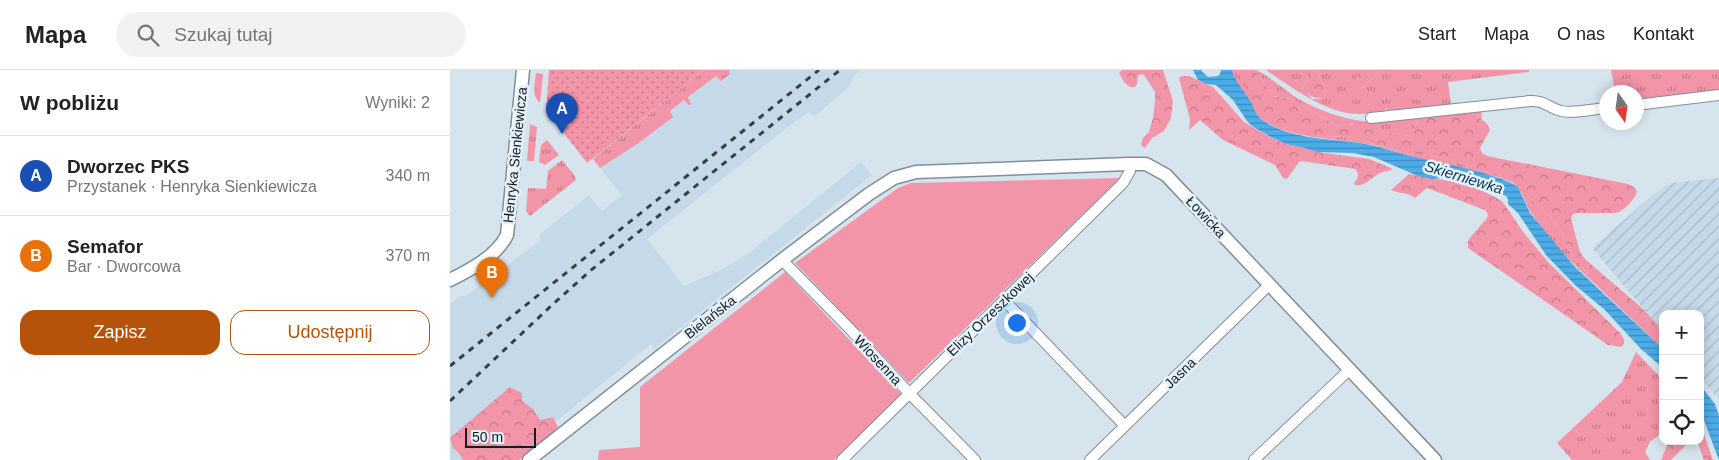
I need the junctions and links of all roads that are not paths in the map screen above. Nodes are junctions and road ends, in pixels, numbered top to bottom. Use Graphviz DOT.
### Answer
graph roads {
  1 [pos="523,70"];
  2 [pos="1719,96"];
  3 [pos="1644,104"];
  4 [pos="1599,109"];
  5 [pos="1372,118"];
  6 [pos="1129,164"];
  7 [pos="894,178"];
  8 [pos="782,260"];
  9 [pos="450,280"];
  10 [pos="1270,285"];
  11 [pos="1005,301"];
  12 [pos="1349,370"];
  13 [pos="909,393"];
  14 [pos="1125,426"];
  15 [pos="529,460"];
  16 [pos="842,460"];
  17 [pos="975,460"];
  18 [pos="1090,460"];
  19 [pos="1254,460"];
  20 [pos="1435,460"];
  1 -- 9 [label="street, Henryka Sienkiewicza"];
  2 -- 3 [label="street"];
  4 -- 5 [label="street"];
  6 -- 7 [label="street, Łowicka"];
  6 -- 10 [label="street, Łowicka"];
  6 -- 11 [label="street, Elizy Orzeszkowej"];
  7 -- 8 [label="street, Bielańska"];
  8 -- 13 [label="street, Wiosenna"];
  8 -- 15 [label="street, Bielańska"];
  10 -- 12 [label="street, Łowicka"];
  10 -- 14 [label="street, Jasna"];
  11 -- 13 [label="street, Elizy Orzeszkowej"];
  11 -- 14 [label="street"];
  12 -- 19 [label="street"];
  12 -- 20 [label="street, Łowicka"];
  13 -- 16 [label="street, Elizy Orzeszkowej"];
  13 -- 17 [label="street, Wiosenna"];
  14 -- 18 [label="street, Jasna"];
}
